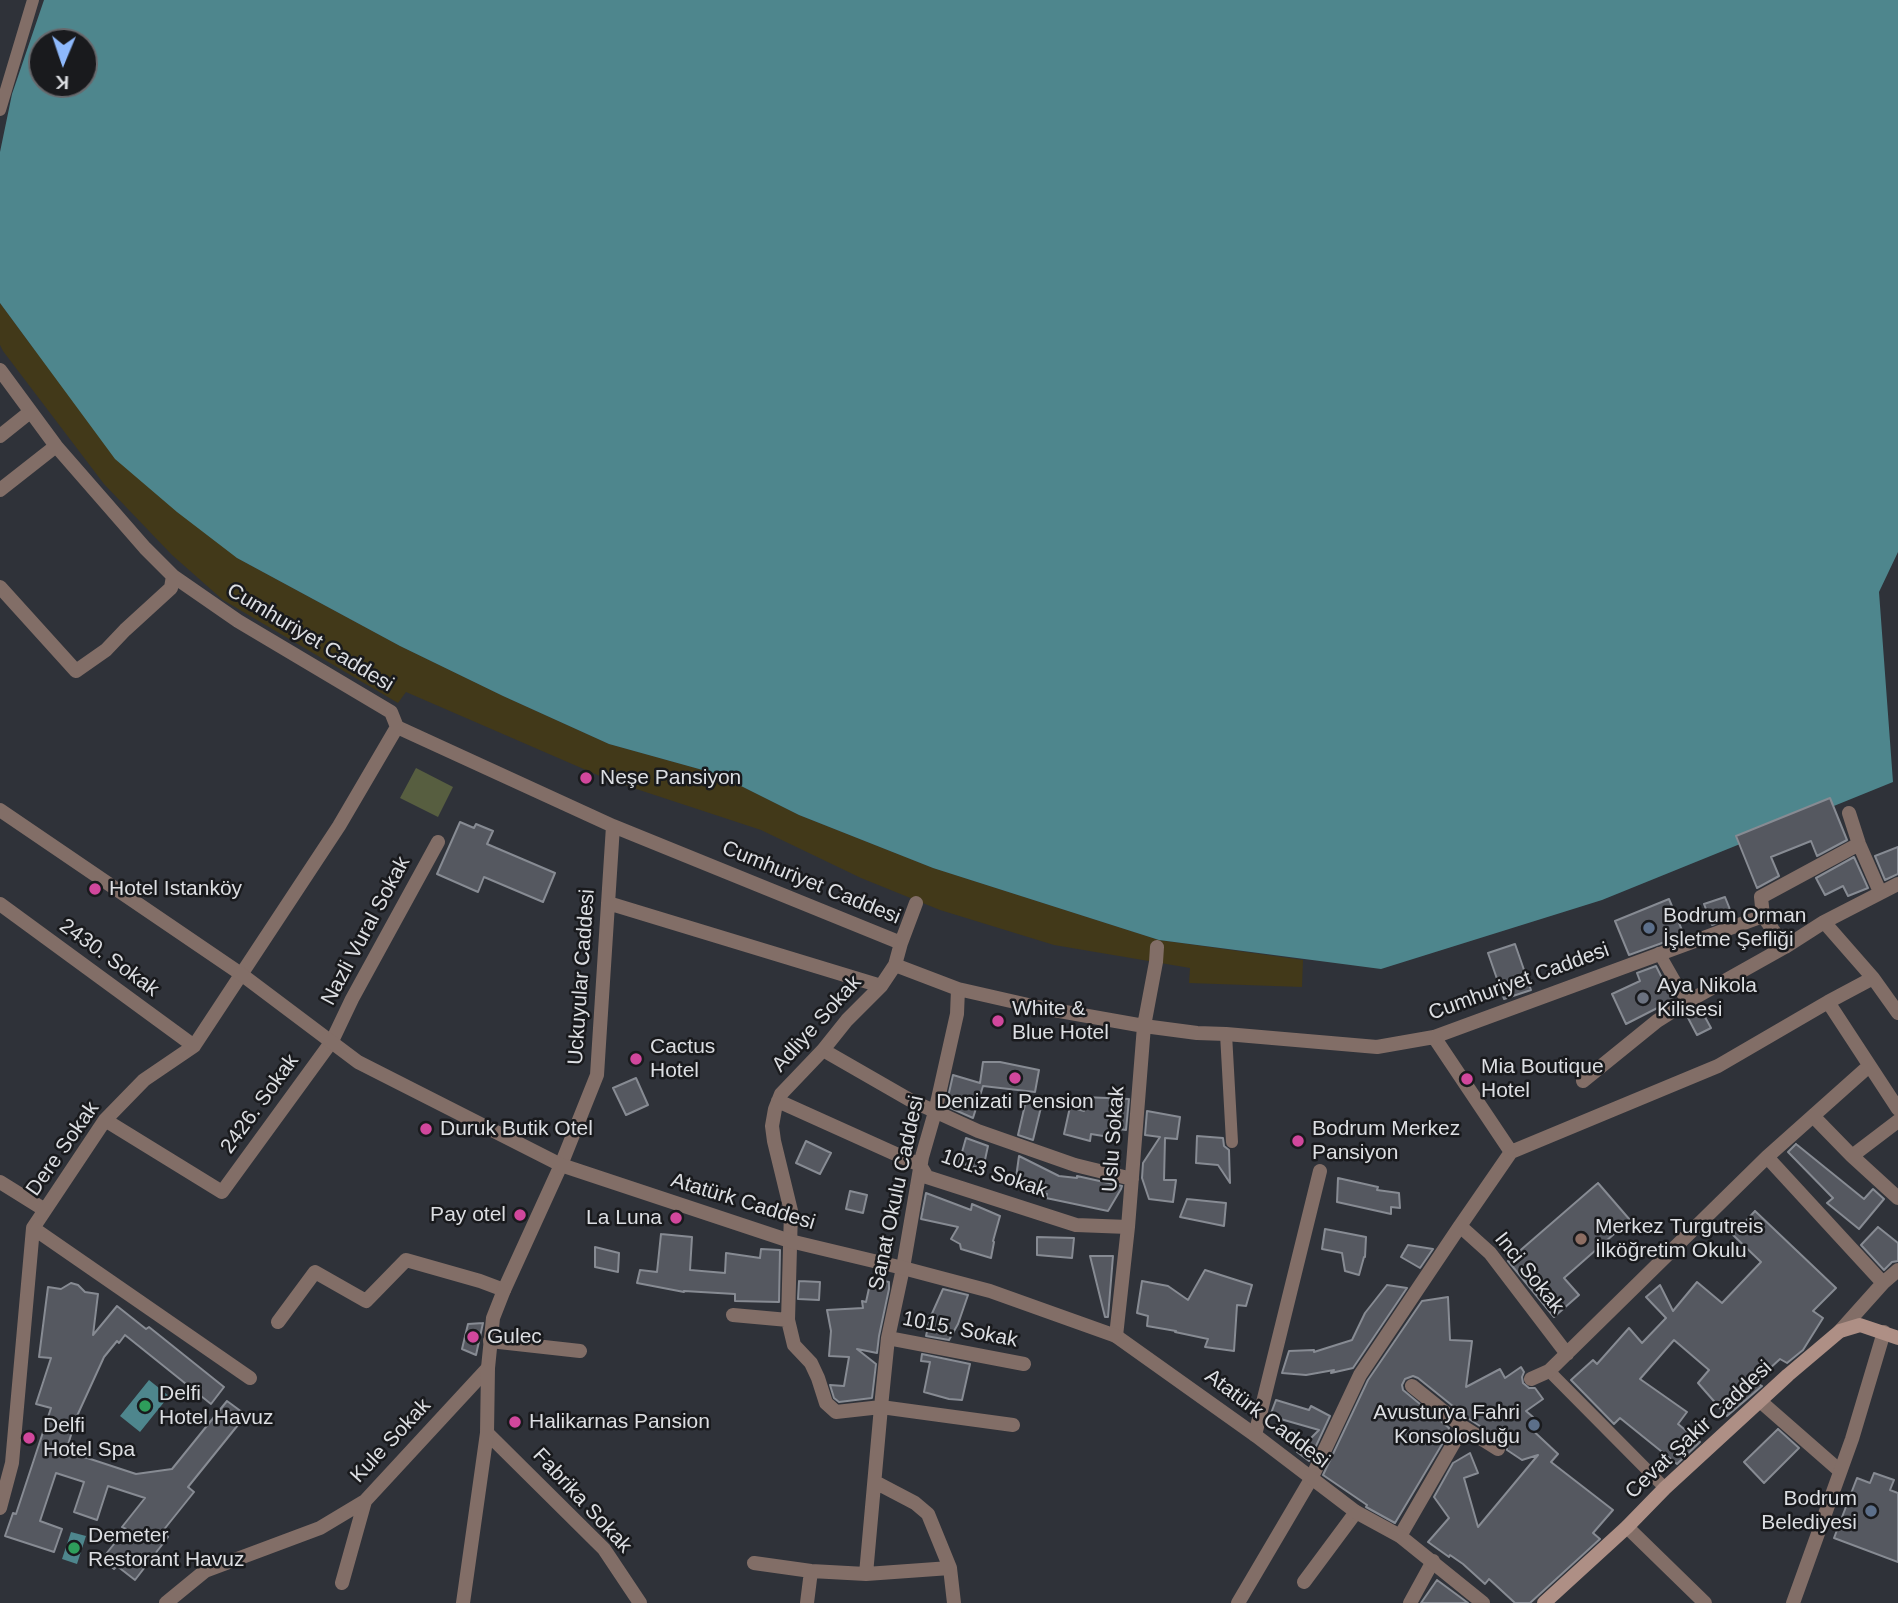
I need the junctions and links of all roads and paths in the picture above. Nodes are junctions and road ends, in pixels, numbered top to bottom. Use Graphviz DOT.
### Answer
graph roads {
  1 [pos="33,0"];
  2 [pos="0,110"];
  3 [pos="1,374"];
  4 [pos="30,412"];
  5 [pos="0,436"];
  6 [pos="56,446"];
  7 [pos="0,491"];
  8 [pos="173,576"];
  9 [pos="0,587"];
  10 [pos="397,727"];
  11 [pos="0,810"];
  12 [pos="1849,813"];
  13 [pos="613,826"];
  14 [pos="438,842"];
  15 [pos="1859,844"];
  16 [pos="1898,884"];
  17 [pos="1880,892"];
  18 [pos="608,903"];
  19 [pos="916,903"];
  20 [pos="0,904"];
  21 [pos="1763,916"];
  22 [pos="1824,922"];
  23 [pos="901,943"];
  24 [pos="1157,947"];
  25 [pos="1784,947"];
  26 [pos="1659,953"];
  27 [pos="895,965"];
  28 [pos="241,974"];
  29 [pos="1873,978"];
  30 [pos="881,986"];
  31 [pos="958,989"];
  32 [pos="1687,1002"];
  33 [pos="1828,1002"];
  34 [pos="1898,1013"];
  35 [pos="1144,1026"];
  36 [pos="1226,1034"];
  37 [pos="1434,1037"];
  38 [pos="332,1041"];
  39 [pos="194,1046"];
  40 [pos="823,1050"];
  41 [pos="1869,1066"];
  42 [pos="1583,1081"];
  43 [pos="778,1101"];
  44 [pos="1898,1109"];
  45 [pos="935,1112"];
  46 [pos="1813,1116"];
  47 [pos="106,1119"];
  48 [pos="1898,1121"];
  49 [pos="1232,1142"];
  50 [pos="1511,1152"];
  51 [pos="1852,1156"];
  52 [pos="1767,1157"];
  53 [pos="561,1165"];
  54 [pos="920,1165"];
  55 [pos="1320,1171"];
  56 [pos="1132,1179"];
  57 [pos="0,1182"];
  58 [pos="1898,1198"];
  59 [pos="46,1210"];
  60 [pos="1460,1226"];
  61 [pos="1128,1227"];
  62 [pos="33,1228"];
  63 [pos="790,1241"];
  64 [pos="903,1268"];
  65 [pos="1898,1270"];
  66 [pos="1883,1283"];
  67 [pos="504,1290"];
  68 [pos="733,1315"];
  69 [pos="788,1320"];
  70 [pos="278,1322"];
  71 [pos="1840,1331"];
  72 [pos="1884,1332"];
  73 [pos="1115,1336"];
  74 [pos="888,1338"];
  75 [pos="1898,1338"];
  76 [pos="490,1341"];
  77 [pos="580,1351"];
  78 [pos="1567,1354"];
  79 [pos="1024,1364"];
  80 [pos="488,1368"];
  81 [pos="1549,1371"];
  82 [pos="250,1378"];
  83 [pos="1531,1379"];
  84 [pos="1412,1386"];
  85 [pos="1760,1401"];
  86 [pos="881,1407"];
  87 [pos="1013,1424"];
  88 [pos="1463,1427"];
  89 [pos="487,1433"];
  90 [pos="1255,1435"];
  91 [pos="1498,1449"];
  92 [pos="1840,1471"];
  93 [pos="1311,1479"];
  94 [pos="875,1482"];
  95 [pos="1665,1488"];
  96 [pos="365,1501"];
  97 [pos="0,1508"];
  98 [pos="1356,1512"];
  99 [pos="1627,1527"];
  100 [pos="1400,1536"];
  101 [pos="1433,1561"];
  102 [pos="754,1563"];
  103 [pos="950,1568"];
  104 [pos="811,1571"];
  105 [pos="866,1574"];
  106 [pos="1304,1582"];
  107 [pos="342,1583"];
  108 [pos="171,1601"];
  109 [pos="463,1603"];
  110 [pos="639,1603"];
  111 [pos="807,1603"];
  112 [pos="954,1603"];
  113 [pos="1238,1603"];
  114 [pos="1410,1603"];
  115 [pos="1483,1603"];
  116 [pos="1544,1603"];
  117 [pos="1705,1603"];
  118 [pos="1793,1603"];
  1 -- 2 [label="street"];
  3 -- 4 [label="street, Cumhuriyet Caddesi"];
  4 -- 5 [label="street"];
  4 -- 6 [label="street, Cumhuriyet Caddesi"];
  6 -- 7 [label="street"];
  6 -- 8 [label="street, Cumhuriyet Caddesi"];
  8 -- 9 [label="street"];
  8 -- 10 [label="street, Cumhuriyet Caddesi"];
  10 -- 13 [label="street, Cumhuriyet Caddesi"];
  10 -- 28 [label="street, Dere Sokak"];
  11 -- 28 [label="street, Atatürk Caddesi"];
  12 -- 15 [label="street"];
  13 -- 18 [label="street, Uckuyular Caddesi"];
  13 -- 23 [label="street, Cumhuriyet Caddesi"];
  14 -- 38 [label="street, Nazli Vural Sokak"];
  15 -- 17 [label="street"];
  15 -- 21 [label="street"];
  16 -- 17 [label="street"];
  17 -- 22 [label="street"];
  18 -- 30 [label="street"];
  18 -- 53 [label="street, Uckuyular Caddesi"];
  19 -- 23 [label="street"];
  20 -- 39 [label="street, 2430. Sokak"];
  21 -- 25 [label="street"];
  21 -- 26 [label="street, Cumhuriyet Caddesi"];
  22 -- 25 [label="street"];
  22 -- 29 [label="street"];
  23 -- 27 [label="street, Cumhuriyet Caddesi"];
  24 -- 35 [label="street, Uslu Sokak"];
  25 -- 32 [label="street"];
  26 -- 32 [label="street"];
  26 -- 37 [label="street, Cumhuriyet Caddesi"];
  27 -- 30 [label="street, Adliye Sokak"];
  27 -- 31 [label="street, Cumhuriyet Caddesi"];
  28 -- 38 [label="street, Atatürk Caddesi"];
  28 -- 39 [label="street, Dere Sokak"];
  29 -- 33 [label="street"];
  29 -- 34 [label="street"];
  30 -- 40 [label="street, Adliye Sokak"];
  31 -- 35 [label="street, Cumhuriyet Caddesi"];
  31 -- 45 [label="street, Sanat Okulu Caddesi"];
  32 -- 42 [label="street"];
  33 -- 41 [label="street"];
  33 -- 50 [label="street"];
  35 -- 36 [label="street, Cumhuriyet Caddesi"];
  35 -- 56 [label="street, Uslu Sokak"];
  36 -- 37 [label="street, Cumhuriyet Caddesi"];
  36 -- 49 [label="street"];
  37 -- 50 [label="street"];
  38 -- 47 [label="street, 2426. Sokak"];
  38 -- 53 [label="street, Atatürk Caddesi"];
  39 -- 47 [label="street, Dere Sokak"];
  40 -- 43 [label="street, Adliye Sokak"];
  40 -- 45 [label="street"];
  41 -- 44 [label="street"];
  41 -- 46 [label="street"];
  43 -- 54 [label="street, 1013 Sokak"];
  43 -- 63 [label="street, Adliye Sokak"];
  45 -- 54 [label="street, Sanat Okulu Caddesi"];
  45 -- 56 [label="street"];
  46 -- 51 [label="street"];
  46 -- 52 [label="street"];
  47 -- 59 [label="street, Dere Sokak"];
  48 -- 51 [label="street"];
  50 -- 60 [label="street"];
  51 -- 58 [label="street"];
  52 -- 66 [label="street"];
  52 -- 78 [label="street"];
  53 -- 63 [label="street, Atatürk Caddesi"];
  53 -- 67 [label="street, Uckuyular Caddesi"];
  54 -- 61 [label="street, 1013 Sokak"];
  54 -- 64 [label="street, Sanat Okulu Caddesi"];
  55 -- 90 [label="street"];
  56 -- 61 [label="street, Uslu Sokak"];
  57 -- 59 [label="street"];
  59 -- 62 [label="street, Dere Sokak"];
  60 -- 78 [label="street, Inci Sokak"];
  60 -- 93 [label="street"];
  61 -- 73 [label="street, Uslu Sokak"];
  62 -- 82 [label="street, Dere Sokak"];
  62 -- 97 [label="street, Dere Sokak"];
  63 -- 64 [label="street, Atatürk Caddesi"];
  63 -- 69 [label="street, Adliye Sokak"];
  64 -- 73 [label="street, Atatürk Caddesi"];
  64 -- 74 [label="street, Sanat Okulu Caddesi"];
  65 -- 66 [label="street"];
  66 -- 71 [label="street"];
  67 -- 70 [label="street"];
  67 -- 76 [label="street, Uckuyular Caddesi"];
  68 -- 69 [label="street"];
  69 -- 86 [label="street, Adliye Sokak"];
  71 -- 72 [label="main road"];
  71 -- 85 [label="main road, Cevat Şakir Caddesi"];
  72 -- 75 [label="main road"];
  72 -- 92 [label="street"];
  73 -- 90 [label="street, Atatürk Caddesi"];
  74 -- 79 [label="street, 1015. Sokak"];
  74 -- 86 [label="street, Sanat Okulu Caddesi"];
  76 -- 77 [label="street"];
  76 -- 80 [label="street, Uckuyular Caddesi"];
  78 -- 81 [label="street"];
  80 -- 89 [label="street, Uckuyular Caddesi"];
  80 -- 96 [label="street, Kule Sokak"];
  81 -- 83 [label="street"];
  81 -- 95 [label="street"];
  84 -- 88 [label="street"];
  85 -- 92 [label="street"];
  85 -- 95 [label="main road, Cevat Şakir Caddesi"];
  86 -- 87 [label="street, Adliye Sokak"];
  86 -- 94 [label="street"];
  88 -- 91 [label="street"];
  88 -- 100 [label="street"];
  89 -- 109 [label="street, Uckuyular Caddesi"];
  89 -- 110 [label="street, Fabrika Sokak"];
  90 -- 93 [label="street, Atatürk Caddesi"];
  92 -- 118 [label="street"];
  93 -- 98 [label="street, Atatürk Caddesi"];
  93 -- 113 [label="street"];
  94 -- 103 [label="street"];
  94 -- 105 [label="street"];
  95 -- 99 [label="main road, Cevat Şakir Caddesi"];
  96 -- 107 [label="street"];
  96 -- 108 [label="street, Kule Sokak"];
  98 -- 100 [label="street, Atatürk Caddesi"];
  98 -- 106 [label="street"];
  99 -- 116 [label="main road, Cevat Şakir Caddesi"];
  99 -- 117 [label="street"];
  100 -- 101 [label="street, Atatürk Caddesi"];
  101 -- 114 [label="street"];
  101 -- 115 [label="street, Atatürk Caddesi"];
  102 -- 104 [label="street"];
  103 -- 105 [label="street"];
  103 -- 112 [label="street"];
  104 -- 105 [label="street"];
  104 -- 111 [label="street"];
}
